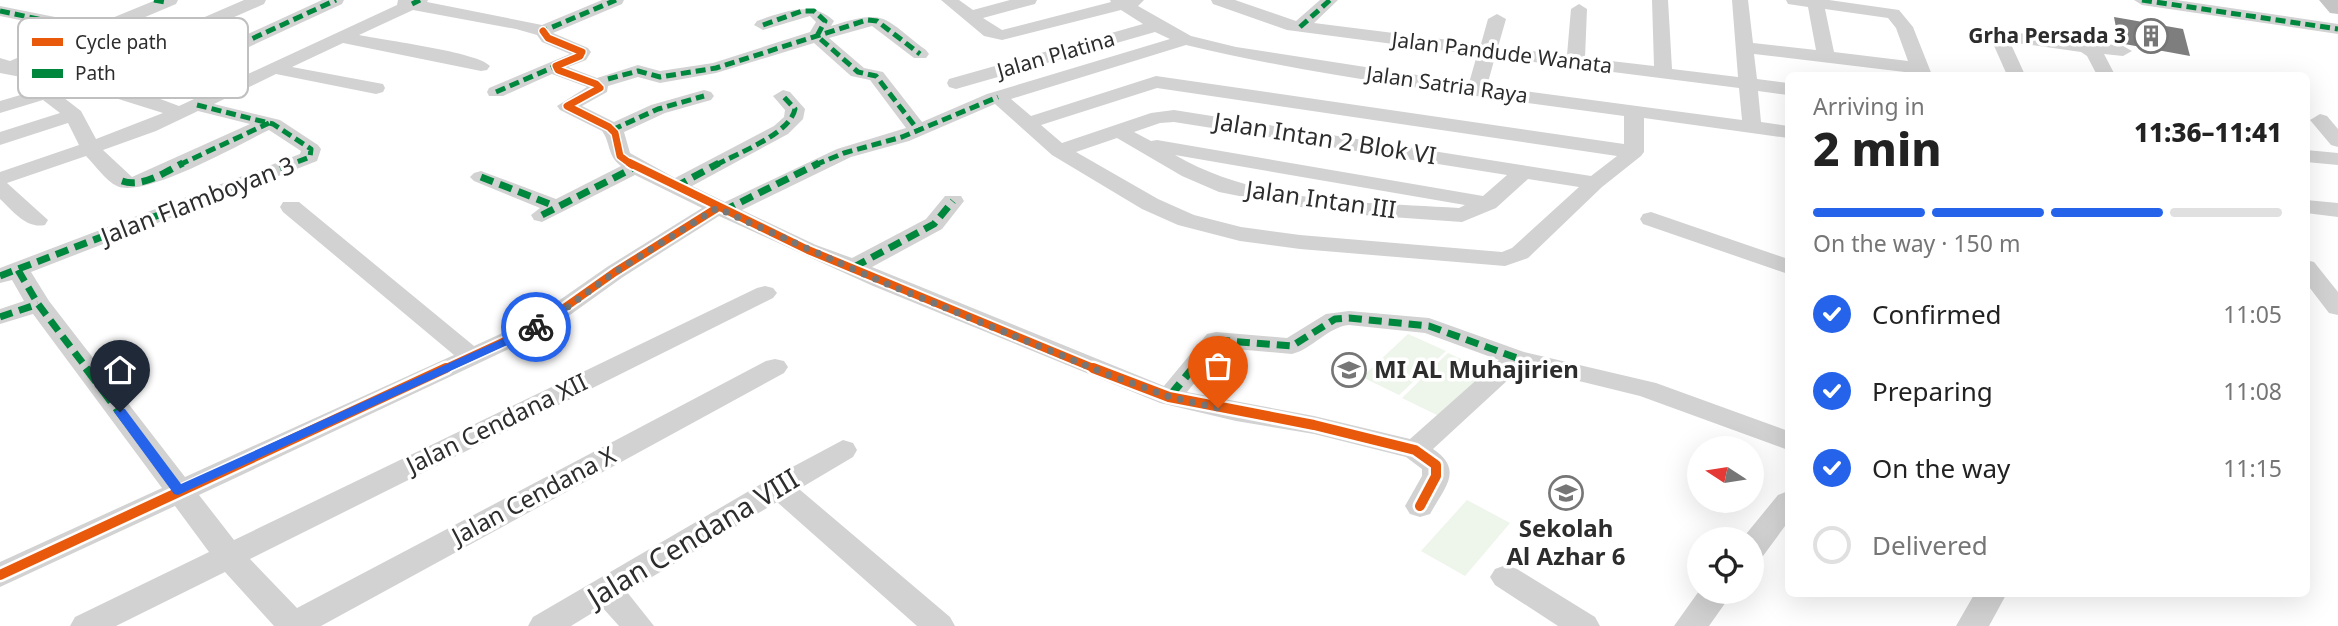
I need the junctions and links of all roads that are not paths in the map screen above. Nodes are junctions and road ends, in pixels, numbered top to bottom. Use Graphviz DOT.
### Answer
graph roads {
  1 [pos="258,0"];
  2 [pos="336,0"];
  3 [pos="390,0"];
  4 [pos="616,0"];
  5 [pos="949,0"];
  6 [pos="1029,0"];
  7 [pos="1219,0"];
  8 [pos="1330,0"];
  9 [pos="1660,0"];
  10 [pos="1740,0"];
  11 [pos="1794,0"];
  12 [pos="2142,0"];
  13 [pos="2330,0"];
  14 [pos="163,1"];
  15 [pos="1128,1"];
  16 [pos="416,2"];
  17 [pos="1815,2"];
  18 [pos="2338,8"];
  19 [pos="1579,9"];
  20 [pos="0,10"];
  21 [pos="971,16"];
  22 [pos="35,18"];
  23 [pos="126,18"];
  24 [pos="217,18"];
  25 [pos="1497,19"];
  26 [pos="764,25"];
  27 [pos="1157,26"];
  28 [pos="1300,27"];
  29 [pos="2338,29"];
  30 [pos="543,31"];
  31 [pos="817,36"];
  32 [pos="341,37"];
  33 [pos="1185,40"];
  34 [pos="248,41"];
  35 [pos="1743,47"];
  36 [pos="2086,47"];
  37 [pos="1488,51"];
  38 [pos="2123,51"];
  39 [pos="920,54"];
  40 [pos="1125,58"];
  41 [pos="1826,58"];
  42 [pos="1576,63"];
  43 [pos="481,66"];
  44 [pos="556,66"];
  45 [pos="276,69"];
  46 [pos="1922,72"];
  47 [pos="2015,72"];
  48 [pos="2103,72"];
  49 [pos="1663,73"];
  50 [pos="248,82"];
  51 [pos="1156,82"];
  52 [pos="956,83"];
  53 [pos="1746,83"];
  54 [pos="596,84"];
  55 [pos="376,88"];
  56 [pos="1785,89"];
  57 [pos="1476,90"];
  58 [pos="496,92"];
  59 [pos="704,96"];
  60 [pos="783,96"];
  61 [pos="30,98"];
  62 [pos="52,98"];
  63 [pos="143,98"];
  64 [pos="213,98"];
  65 [pos="988,102"];
  66 [pos="0,107"];
  67 [pos="189,109"];
  68 [pos="1634,112"];
  69 [pos="74,115"];
  70 [pos="2320,120"];
  71 [pos="269,123"];
  72 [pos="1027,123"];
  73 [pos="1752,127"];
  74 [pos="612,130"];
  75 [pos="918,130"];
  76 [pos="1119,131"];
  77 [pos="1785,132"];
  78 [pos="0,139"];
  79 [pos="2338,141"];
  80 [pos="1144,144"];
  81 [pos="91,149"];
  82 [pos="1059,150"];
  83 [pos="1634,152"];
  84 [pos="2310,156"];
  85 [pos="2338,159"];
  86 [pos="635,167"];
  87 [pos="1523,172"];
  88 [pos="481,177"];
  89 [pos="0,180"];
  90 [pos="1595,183"];
  91 [pos="675,187"];
  92 [pos="0,188"];
  93 [pos="953,201"];
  94 [pos="1488,203"];
  95 [pos="2310,206"];
  96 [pos="291,207"];
  97 [pos="720,209"];
  98 [pos="2338,210"];
  99 [pos="1651,219"];
  100 [pos="37,220"];
  101 [pos="1785,266"];
  102 [pos="855,267"];
  103 [pos="2310,272"];
  104 [pos="9,273"];
  105 [pos="765,293"];
  106 [pos="2310,299"];
  107 [pos="38,304"];
  108 [pos="2338,308"];
  109 [pos="0,317"];
  110 [pos="472,357"];
  111 [pos="1517,358"];
  112 [pos="775,367"];
  113 [pos="1170,397"];
  114 [pos="1785,440"];
  115 [pos="843,450"];
  116 [pos="1415,450"];
  117 [pos="778,487"];
  118 [pos="186,501"];
  119 [pos="1420,506"];
  120 [pos="1785,506"];
  121 [pos="1764,533"];
  122 [pos="229,556"];
  123 [pos="0,575"];
  124 [pos="1506,577"];
  125 [pos="605,589"];
  126 [pos="1989,597"];
  127 [pos="1707,604"];
  128 [pos="86,626"];
  129 [pos="294,626"];
  130 [pos="544,626"];
  131 [pos="638,626"];
  132 [pos="939,626"];
  133 [pos="1584,626"];
  134 [pos="1690,626"];
  135 [pos="1972,626"];
  1 -- 24 [label="street"];
  2 -- 34 [label="street"];
  3 -- 16 [label="street"];
  4 -- 30 [label="street"];
  5 -- 21 [label="street"];
  6 -- 21 [label="street"];
  7 -- 28 [label="street, Jalan Pandude Wanata"];
  8 -- 28 [label="street"];
  9 -- 49 [label="street"];
  10 -- 35 [label="street"];
  11 -- 17 [label="street"];
  12 -- 29 [label="street"];
  13 -- 18 [label="main road"];
  14 -- 23 [label="street"];
  15 -- 21 [label="street"];
  15 -- 27 [label="street, Jalan Satria Raya"];
  16 -- 30 [label="street"];
  16 -- 32 [label="street"];
  17 -- 41 [label="street"];
  17 -- 46 [label="street"];
  19 -- 42 [label="street"];
  20 -- 22 [label="street"];
  25 -- 37 [label="street"];
  26 -- 31 [label="street"];
  27 -- 33 [label="street, Jalan Satria Raya"];
  27 -- 52 [label="street, Jalan Platina"];
  28 -- 37 [label="street, Jalan Pandude Wanata"];
  30 -- 44 [label="street"];
  31 -- 39 [label="street"];
  31 -- 54 [label="street"];
  31 -- 75 [label="street"];
  32 -- 43 [label="street"];
  32 -- 45 [label="street"];
  33 -- 40 [label="street"];
  33 -- 57 [label="street, Jalan Satria Raya"];
  35 -- 41 [label="street"];
  35 -- 53 [label="street"];
  36 -- 38 [label="street"];
  36 -- 47 [label="street"];
  36 -- 48 [label="street"];
  37 -- 42 [label="street, Jalan Pandude Wanata"];
  37 -- 57 [label="street"];
  40 -- 51 [label="street"];
  40 -- 65 [label="street"];
  41 -- 46 [label="street"];
  42 -- 49 [label="street, Jalan Pandude Wanata"];
  44 -- 54 [label="street"];
  44 -- 58 [label="street"];
  45 -- 50 [label="street"];
  45 -- 55 [label="street"];
  49 -- 53 [label="street, Jalan Pandude Wanata"];
  51 -- 72 [label="street"];
  51 -- 83 [label="street"];
  53 -- 56 [label="street, Jalan Pandude Wanata"];
  53 -- 73 [label="street"];
  54 -- 74 [label="street"];
  57 -- 68 [label="street, Jalan Satria Raya"];
  59 -- 74 [label="street"];
  60 -- 91 [label="street"];
  61 -- 66 [label="street"];
  62 -- 69 [label="street"];
  63 -- 67 [label="street, Jalan Flamboyan 3"];
  64 -- 67 [label="street"];
  65 -- 72 [label="street"];
  65 -- 75 [label="street"];
  67 -- 71 [label="street, Jalan Flamboyan 3"];
  67 -- 81 [label="street"];
  68 -- 73 [label="street, Jalan Satria Raya"];
  68 -- 83 [label="street"];
  69 -- 78 [label="street"];
  69 -- 81 [label="street"];
  70 -- 79 [label="street"];
  71 -- 81 [label="street"];
  71 -- 104 [label="street, Jalan Flamboyan 3"];
  72 -- 82 [label="street"];
  73 -- 77 [label="street, Jalan Satria Raya"];
  74 -- 86 [label="street"];
  75 -- 97 [label="street"];
  76 -- 80 [label="street, Jalan Intan III"];
  76 -- 82 [label="street, Jalan Intan 2 Blok VI"];
  76 -- 87 [label="street, Jalan Intan 2 Blok VI"];
  80 -- 94 [label="street"];
  80 -- 94 [label="street, Jalan Intan III"];
  81 -- 89 [label="street"];
  82 -- 90 [label="street"];
  83 -- 90 [label="street"];
  84 -- 85 [label="street"];
  86 -- 88 [label="street"];
  86 -- 91 [label="street"];
  87 -- 90 [label="street, Jalan Intan 2 Blok VI"];
  87 -- 94 [label="street, Jalan Intan III"];
  91 -- 97 [label="street"];
  92 -- 100 [label="street"];
  93 -- 102 [label="street"];
  95 -- 98 [label="street"];
  96 -- 110 [label="street"];
  97 -- 102 [label="street"];
  97 -- 110 [label="street"];
  99 -- 101 [label="street"];
  102 -- 113 [label="street"];
  103 -- 108 [label="street"];
  104 -- 107 [label="street"];
  105 -- 122 [label="street, Jalan Cendana XII"];
  106 -- 108 [label="street"];
  107 -- 109 [label="street"];
  107 -- 118 [label="street"];
  110 -- 118 [label="street"];
  111 -- 113 [label="street"];
  111 -- 114 [label="street"];
  111 -- 116 [label="street"];
  112 -- 129 [label="street, Jalan Cendana X"];
  113 -- 116 [label="street"];
  115 -- 117 [label="street, Jalan Cendana VIII"];
  116 -- 119 [label="street"];
  117 -- 125 [label="street, Jalan Cendana VIII"];
  117 -- 132 [label="street"];
  118 -- 122 [label="street"];
  118 -- 123 [label="street"];
  120 -- 121 [label="street"];
  122 -- 128 [label="street, Jalan Cendana XII"];
  122 -- 129 [label="street"];
  124 -- 133 [label="street"];
  125 -- 130 [label="street, Jalan Cendana VIII"];
  125 -- 131 [label="street"];
  126 -- 135 [label="street"];
  127 -- 134 [label="street"];
}
